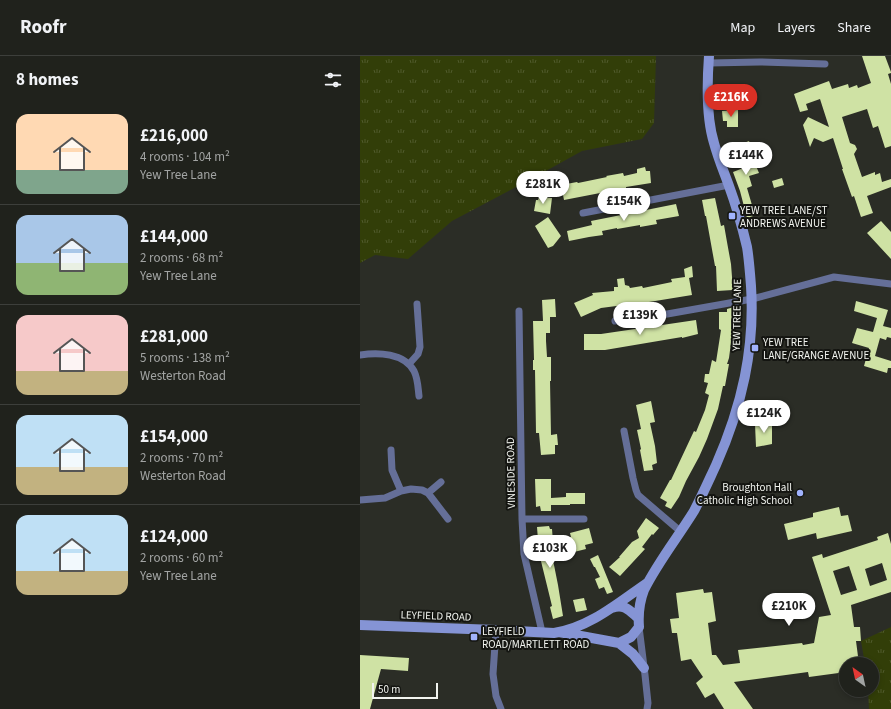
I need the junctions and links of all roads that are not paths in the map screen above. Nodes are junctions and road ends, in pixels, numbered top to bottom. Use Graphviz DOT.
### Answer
graph roads {
  1 [pos="709,60"];
  2 [pos="825,64"];
  3 [pos="729,185"];
  4 [pos="583,213"];
  5 [pos="891,284"];
  6 [pos="752,299"];
  7 [pos="417,304"];
  8 [pos="519,311"];
  9 [pos="615,321"];
  10 [pos="360,355"];
  11 [pos="409,364"];
  12 [pos="419,396"];
  13 [pos="624,431"];
  14 [pos="391,450"];
  15 [pos="441,482"];
  16 [pos="401,491"];
  17 [pos="428,493"];
  18 [pos="360,500"];
  19 [pos="448,518"];
  20 [pos="522,519"];
  21 [pos="584,519"];
  22 [pos="680,531"];
  23 [pos="648,581"];
  24 [pos="612,609"];
  25 [pos="591,620"];
  26 [pos="639,623"];
  27 [pos="360,625"];
  28 [pos="496,630"];
  29 [pos="542,632"];
  30 [pos="559,632"];
  31 [pos="599,639"];
  32 [pos="619,643"];
  33 [pos="644,668"];
  34 [pos="501,709"];
  35 [pos="647,709"];
  1 -- 2 [label="street"];
  1 -- 3 [label="street, YEW TREE LANE"];
  3 -- 4 [label="street"];
  3 -- 6 [label="street, YEW TREE LANE"];
  5 -- 6 [label="street"];
  6 -- 9 [label="street"];
  6 -- 22 [label="street, YEW TREE LANE"];
  7 -- 11 [label="street"];
  8 -- 20 [label="street, VINESIDE ROAD"];
  10 -- 11 [label="street"];
  11 -- 12 [label="street"];
  13 -- 22 [label="street"];
  14 -- 16 [label="street"];
  15 -- 17 [label="street"];
  16 -- 17 [label="street"];
  16 -- 18 [label="street"];
  17 -- 19 [label="street"];
  20 -- 21 [label="street"];
  20 -- 29 [label="street, VINESIDE ROAD"];
  22 -- 23 [label="street, YEW TREE LANE"];
  23 -- 24 [label="street, LEYFIELD ROAD"];
  23 -- 26 [label="street"];
  24 -- 25 [label="street, LEYFIELD ROAD"];
  24 -- 26 [label="street"];
  25 -- 30 [label="street, LEYFIELD ROAD"];
  25 -- 31 [label="street"];
  26 -- 32 [label="street"];
  26 -- 33 [label="street"];
  27 -- 28 [label="street, LEYFIELD ROAD"];
  28 -- 29 [label="street, LEYFIELD ROAD"];
  28 -- 34 [label="street"];
  29 -- 30 [label="street, LEYFIELD ROAD"];
  30 -- 31 [label="street, LEYFIELD ROAD"];
  31 -- 32 [label="street, LEYFIELD ROAD"];
  32 -- 33 [label="street"];
  33 -- 35 [label="street"];
}
